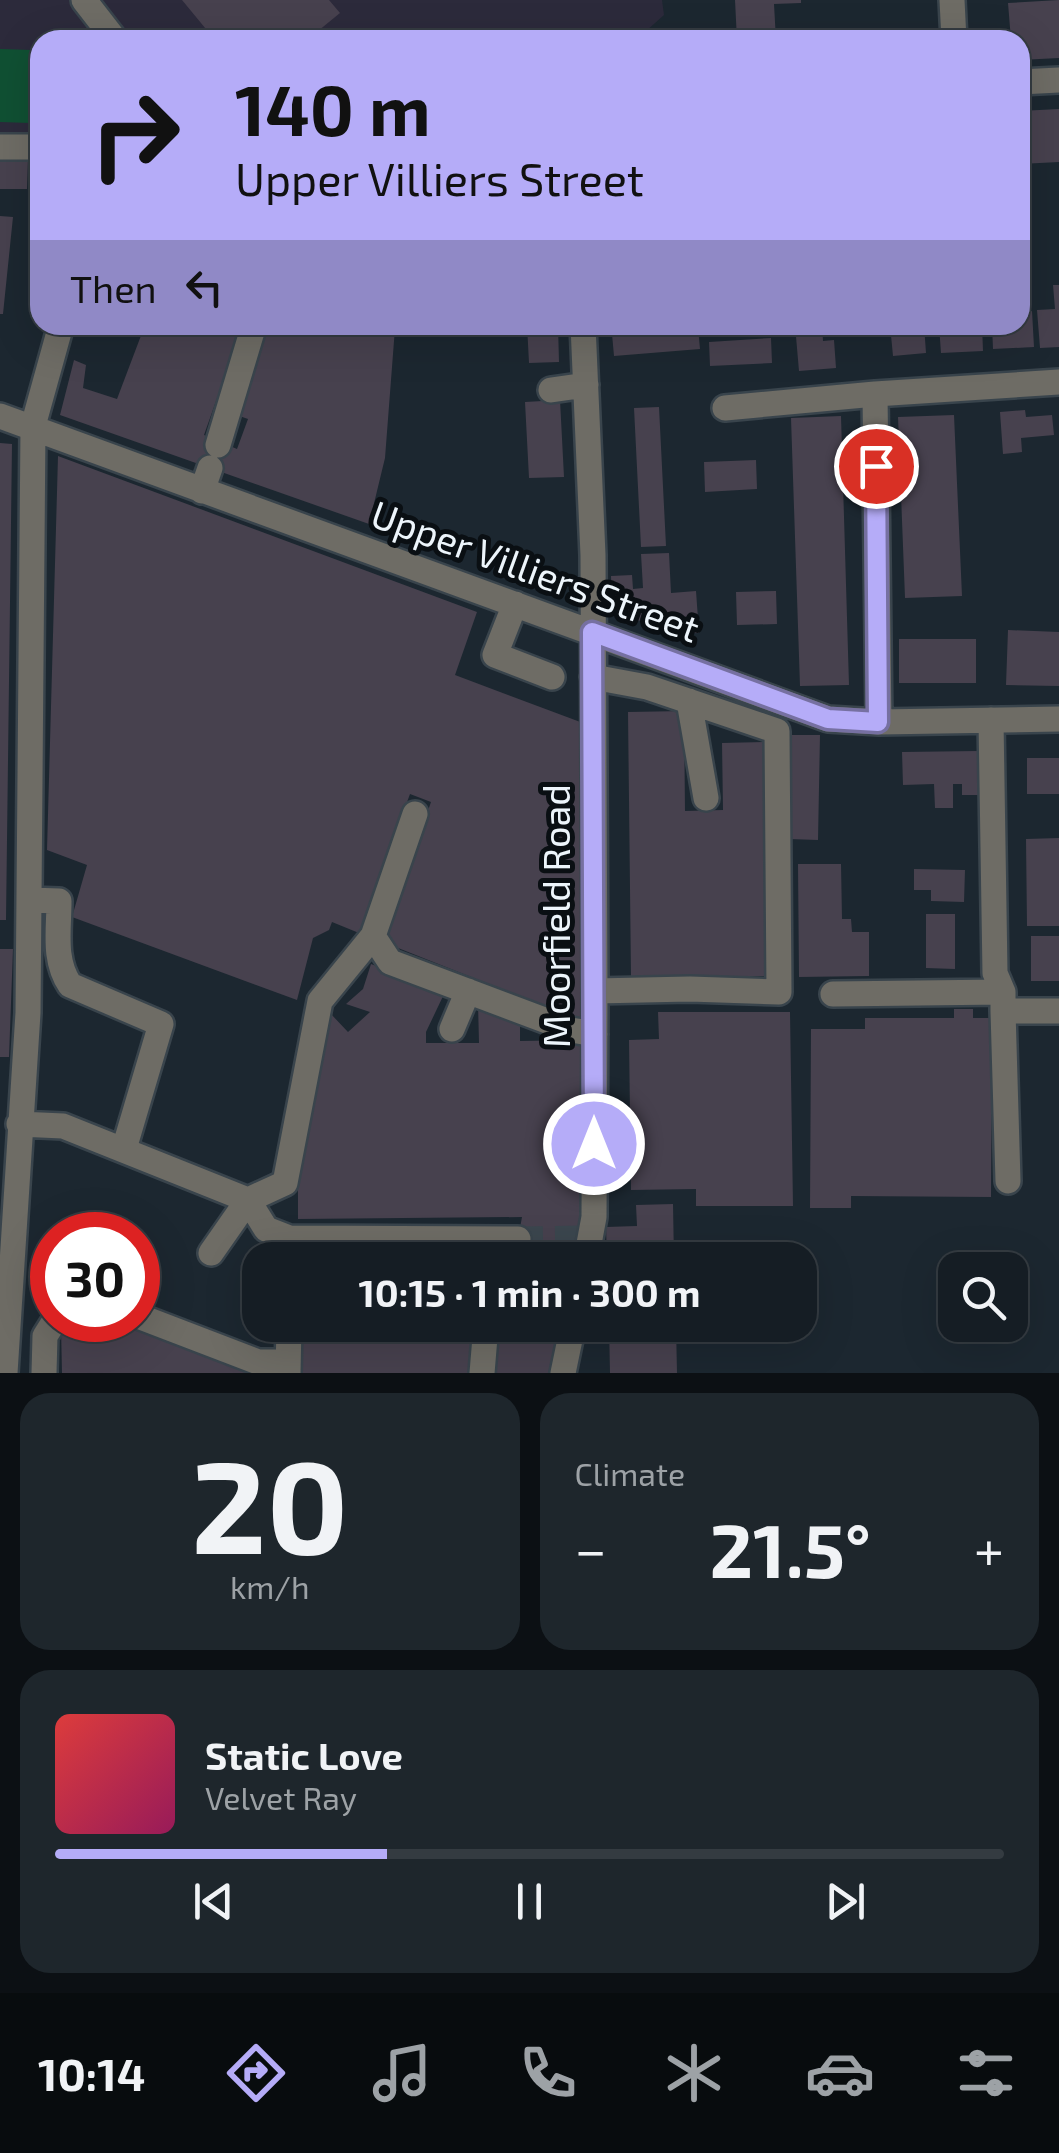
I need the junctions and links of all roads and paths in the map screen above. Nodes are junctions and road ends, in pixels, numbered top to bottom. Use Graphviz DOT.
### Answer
graph roads {
  1 [pos="84,0"];
  2 [pos="952,0"];
  3 [pos="107,30"];
  4 [pos="954,30"];
  5 [pos="1059,80"];
  6 [pos="1030,81"];
  7 [pos="0,147"];
  8 [pos="30,147"];
  9 [pos="58,335"];
  10 [pos="251,335"];
  11 [pos="583,335"];
  12 [pos="1059,382"];
  13 [pos="586,386"];
  14 [pos="551,390"];
  15 [pos="875,394"];
  16 [pos="725,408"];
  17 [pos="0,416"];
  18 [pos="33,426"];
  19 [pos="210,468"];
  20 [pos="515,604"];
  21 [pos="592,632"];
  22 [pos="552,677"];
  23 [pos="594,677"];
  24 [pos="689,700"];
  25 [pos="1059,719"];
  26 [pos="991,720"];
  27 [pos="878,722"];
  28 [pos="706,798"];
  29 [pos="415,814"];
  30 [pos="30,900"];
  31 [pos="374,936"];
  32 [pos="595,991"];
  33 [pos="468,992"];
  34 [pos="1000,992"];
  35 [pos="833,994"];
  36 [pos="1059,1011"];
  37 [pos="452,1030"];
  38 [pos="595,1034"];
  39 [pos="19,1124"];
  40 [pos="124,1149"];
  41 [pos="1008,1181"];
  42 [pos="248,1200"];
  43 [pos="395,1242"];
  44 [pos="588,1242"];
  45 [pos="211,1253"];
  46 [pos="160,1324"];
  47 [pos="45,1342"];
  48 [pos="289,1342"];
  49 [pos="485,1342"];
  50 [pos="569,1342"];
  51 [pos="288,1368"];
  52 [pos="5,1373"];
  53 [pos="44,1373"];
  54 [pos="482,1373"];
  55 [pos="563,1373"];
  1 -- 3 [label="street"];
  2 -- 4 [label="street"];
  5 -- 6 [label="street"];
  7 -- 8 [label="street"];
  9 -- 18 [label="street"];
  10 -- 19 [label="street"];
  11 -- 13 [label="street, Moorfield Road"];
  12 -- 15 [label="street"];
  13 -- 14 [label="street"];
  13 -- 21 [label="street, Moorfield Road"];
  15 -- 16 [label="street"];
  15 -- 27 [label="street"];
  17 -- 18 [label="street, Upper Villiers Street"];
  18 -- 19 [label="street, Upper Villiers Street"];
  18 -- 30 [label="street"];
  19 -- 20 [label="street, Upper Villiers Street"];
  20 -- 21 [label="street, Upper Villiers Street"];
  20 -- 22 [label="street"];
  21 -- 23 [label="street, Moorfield Road"];
  21 -- 27 [label="street, Upper Villiers Street"];
  23 -- 24 [label="street"];
  23 -- 32 [label="street, Moorfield Road"];
  24 -- 28 [label="street"];
  24 -- 32 [label="street"];
  25 -- 26 [label="street, Upper Villiers Street"];
  26 -- 27 [label="street, Upper Villiers Street"];
  26 -- 34 [label="street"];
  29 -- 31 [label="street"];
  30 -- 39 [label="street"];
  30 -- 40 [label="street"];
  31 -- 33 [label="street"];
  31 -- 42 [label="street"];
  32 -- 38 [label="street, Moorfield Road"];
  33 -- 37 [label="street"];
  33 -- 38 [label="street"];
  34 -- 35 [label="street"];
  34 -- 36 [label="street"];
  34 -- 41 [label="street"];
  38 -- 44 [label="street, Moorfield Road"];
  39 -- 40 [label="street"];
  39 -- 52 [label="street"];
  40 -- 42 [label="street"];
  42 -- 43 [label="street"];
  42 -- 45 [label="street"];
  46 -- 51 [label="street"];
  47 -- 53 [label="street"];
  48 -- 51 [label="street"];
  49 -- 54 [label="street"];
  50 -- 55 [label="street"];
}
